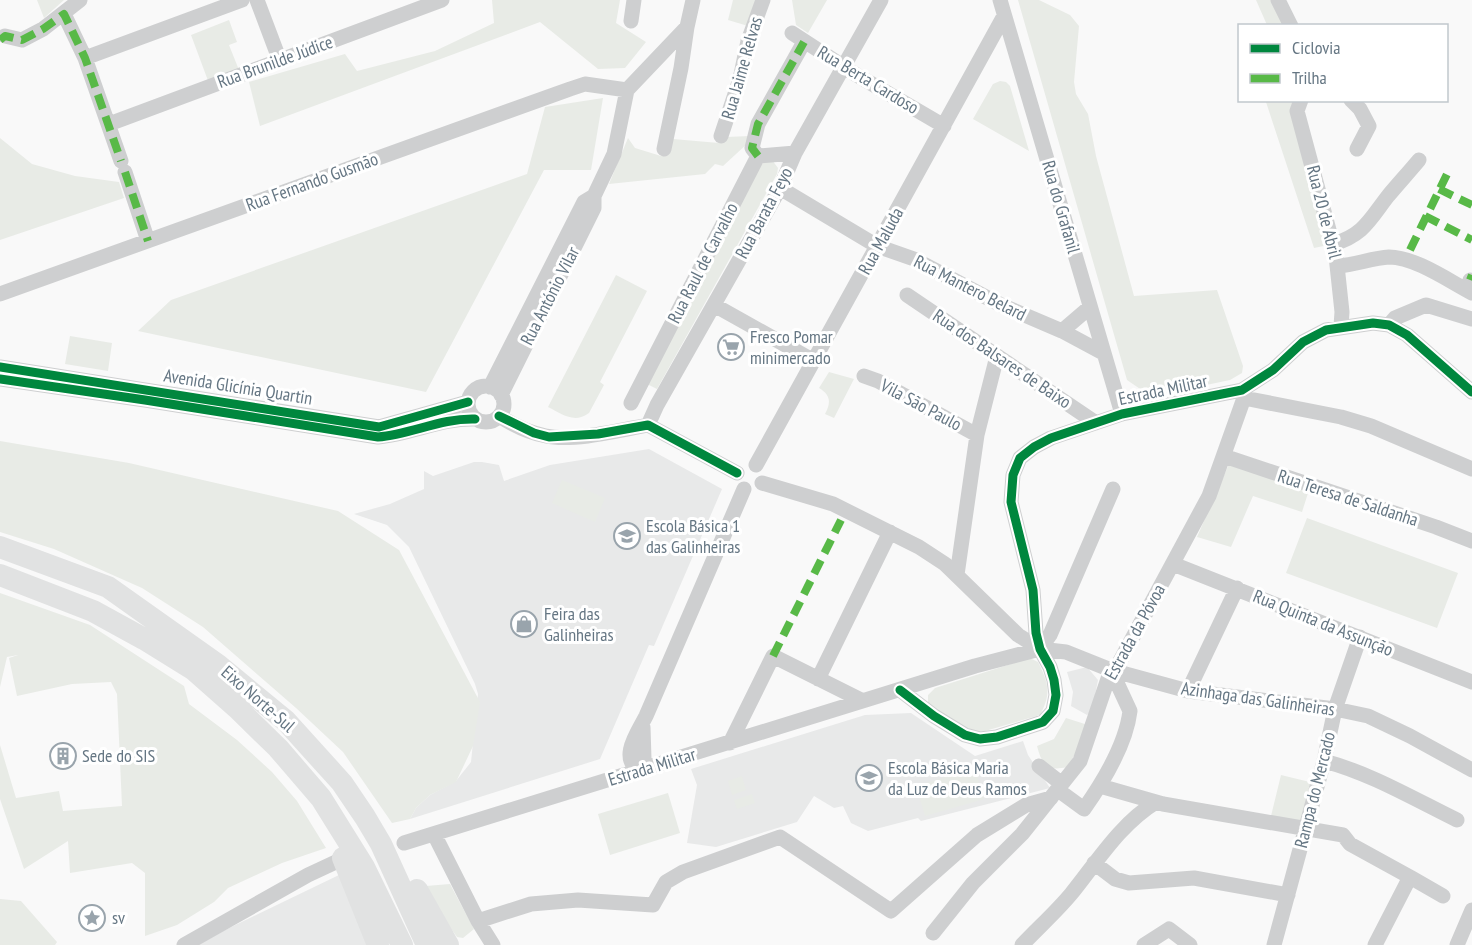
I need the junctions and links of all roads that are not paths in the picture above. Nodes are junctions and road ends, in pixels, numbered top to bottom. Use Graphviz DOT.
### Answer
graph roads {
  1 [pos="80,0"];
  2 [pos="242,0"];
  3 [pos="257,0"];
  4 [pos="441,0"];
  5 [pos="634,0"];
  6 [pos="693,0"];
  7 [pos="763,0"];
  8 [pos="881,0"];
  9 [pos="1000,0"];
  10 [pos="64,14"];
  11 [pos="1004,16"];
  12 [pos="631,21"];
  13 [pos="687,27"];
  14 [pos="2,34"];
  15 [pos="85,58"];
  16 [pos="280,61"];
  17 [pos="844,66"];
  18 [pos="627,90"];
  19 [pos="1300,102"];
  20 [pos="1353,102"];
  21 [pos="109,124"];
  22 [pos="944,126"];
  23 [pos="721,136"];
  24 [pos="1357,148"];
  25 [pos="664,149"];
  26 [pos="795,153"];
  27 [pos="758,156"];
  28 [pos="1419,160"];
  29 [pos="780,188"];
  30 [pos="148,241"];
  31 [pos="1333,244"];
  32 [pos="877,246"];
  33 [pos="1338,266"];
  34 [pos="1471,284"];
  35 [pos="0,294"];
  36 [pos="908,295"];
  37 [pos="714,305"];
  38 [pos="1090,307"];
  39 [pos="1472,319"];
  40 [pos="1389,325"];
  41 [pos="1341,326"];
  42 [pos="1062,331"];
  43 [pos="1103,353"];
  44 [pos="997,356"];
  45 [pos="814,361"];
  46 [pos="0,367"];
  47 [pos="864,376"];
  48 [pos="0,379"];
  49 [pos="495,391"];
  50 [pos="1472,392"];
  51 [pos="1243,394"];
  52 [pos="468,402"];
  53 [pos="631,403"];
  54 [pos="1122,414"];
  55 [pos="500,416"];
  56 [pos="475,419"];
  57 [pos="1096,423"];
  58 [pos="648,425"];
  59 [pos="977,435"];
  60 [pos="1224,456"];
  61 [pos="756,465"];
  62 [pos="1472,469"];
  63 [pos="737,473"];
  64 [pos="762,483"];
  65 [pos="744,489"];
  66 [pos="1113,489"];
  67 [pos="890,532"];
  68 [pos="1472,542"];
  69 [pos="0,547"];
  70 [pos="1173,564"];
  71 [pos="0,575"];
  72 [pos="957,575"];
  73 [pos="1237,588"];
  74 [pos="1360,637"];
  75 [pos="1040,649"];
  76 [pos="1111,670"];
  77 [pos="818,679"];
  78 [pos="1472,682"];
  79 [pos="900,690"];
  80 [pos="1188,691"];
  81 [pos="863,701"];
  82 [pos="1335,709"];
  83 [pos="730,743"];
  84 [pos="1324,761"];
  85 [pos="1039,766"];
  86 [pos="1472,770"];
  87 [pos="640,771"];
  88 [pos="1100,786"];
  89 [pos="1057,791"];
  90 [pos="1156,802"];
  91 [pos="1457,820"];
  92 [pos="1306,829"];
  93 [pos="434,834"];
  94 [pos="404,843"];
  95 [pos="338,861"];
  96 [pos="1094,863"];
  97 [pos="1410,877"];
  98 [pos="411,893"];
  99 [pos="1288,895"];
  100 [pos="1443,896"];
  101 [pos="376,910"];
  102 [pos="1472,910"];
  103 [pos="478,921"];
  104 [pos="933,933"];
  105 [pos="184,945"];
  106 [pos="378,945"];
  107 [pos="402,945"];
  108 [pos="427,945"];
  109 [pos="448,945"];
  110 [pos="493,945"];
  111 [pos="1022,945"];
  112 [pos="1144,945"];
  113 [pos="1190,945"];
  114 [pos="1274,945"];
  115 [pos="1375,945"];
  116 [pos="1457,945"];
  1 -- 10 [label="street"];
  2 -- 15 [label="street"];
  3 -- 16 [label="street"];
  4 -- 16 [label="street, Rua Brunilde Júdice"];
  5 -- 12 [label="street"];
  6 -- 13 [label="street"];
  7 -- 23 [label="street, Rua Jaime Relvas"];
  8 -- 17 [label="street, Rua Barata Feyo"];
  9 -- 11 [label="street, Rua do Grafanil"];
  10 -- 14 [label="street"];
  10 -- 15 [label="street"];
  11 -- 22 [label="street, Rua Maluda"];
  11 -- 38 [label="street, Rua do Grafanil"];
  13 -- 18 [label="street"];
  13 -- 25 [label="street"];
  15 -- 21 [label="street"];
  16 -- 21 [label="street, Rua Brunilde Júdice"];
  17 -- 22 [label="street, Rua Berta Cardoso"];
  17 -- 26 [label="street, Rua Barata Feyo"];
  17 -- 27 [label="street, Rua Berta Cardoso"];
  18 -- 30 [label="street, Rua Fernando Gusmão"];
  18 -- 49 [label="street, Rua António Vilar"];
  19 -- 31 [label="street, Rua 20 de Abril"];
  20 -- 24 [label="street"];
  21 -- 30 [label="street"];
  22 -- 32 [label="street, Rua Maluda"];
  26 -- 27 [label="street"];
  26 -- 29 [label="street, Rua Barata Feyo"];
  27 -- 53 [label="street, Rua Raul de Carvalho"];
  28 -- 31 [label="street"];
  29 -- 32 [label="street, Rua Mantero Belard"];
  29 -- 37 [label="street, Rua Barata Feyo"];
  30 -- 35 [label="street, Rua Fernando Gusmão"];
  31 -- 33 [label="street, Rua 20 de Abril"];
  32 -- 42 [label="street, Rua Mantero Belard"];
  32 -- 45 [label="street, Rua Maluda"];
  33 -- 34 [label="street"];
  33 -- 41 [label="street, Rua 20 de Abril"];
  36 -- 44 [label="street, Rua dos Balsares de Baixo"];
  37 -- 45 [label="street"];
  37 -- 58 [label="street, Rua Barata Feyo"];
  38 -- 42 [label="street"];
  38 -- 43 [label="street, Rua do Grafanil"];
  39 -- 40 [label="street"];
  40 -- 41 [label="street, Estrada Militar"];
  40 -- 50 [label="street, Estrada Militar"];
  41 -- 51 [label="street, Estrada Militar"];
  42 -- 43 [label="street, Rua Mantero Belard"];
  43 -- 54 [label="street, Rua do Grafanil"];
  44 -- 57 [label="street, Rua dos Balsares de Baixo"];
  44 -- 59 [label="street"];
  45 -- 61 [label="street, Rua Maluda"];
  46 -- 52 [label="street, Avenida Glicínia Quartin"];
  47 -- 59 [label="street, Vila São Paulo"];
  48 -- 56 [label="street, Avenida Glicínia Quartin"];
  49 -- 52 [label="street"];
  49 -- 55 [label="street"];
  51 -- 54 [label="street, Estrada Militar"];
  51 -- 60 [label="street, Estrada da Póvoa"];
  51 -- 62 [label="street"];
  52 -- 56 [label="street"];
  54 -- 57 [label="street, Estrada Militar"];
  55 -- 56 [label="street"];
  55 -- 58 [label="street"];
  57 -- 75 [label="street, Estrada Militar"];
  58 -- 63 [label="street"];
  59 -- 72 [label="street"];
  60 -- 68 [label="street, Rua Teresa de Saldanha"];
  60 -- 70 [label="street, Estrada da Póvoa"];
  61 -- 63 [label="street"];
  61 -- 64 [label="street"];
  63 -- 65 [label="street"];
  64 -- 65 [label="street"];
  64 -- 67 [label="street, Azinhaga das Galinheiras"];
  65 -- 87 [label="street"];
  66 -- 75 [label="street"];
  67 -- 72 [label="street, Azinhaga das Galinheiras"];
  67 -- 77 [label="street"];
  69 -- 98 [label="highway, Eixo Norte-Sul"];
  70 -- 73 [label="street, Rua Quinta da Assunção"];
  70 -- 76 [label="street, Estrada da Póvoa"];
  71 -- 101 [label="highway"];
  72 -- 75 [label="street, Azinhaga das Galinheiras"];
  73 -- 74 [label="street, Rua Quinta da Assunção"];
  73 -- 80 [label="street"];
  74 -- 78 [label="street, Rua Quinta da Assunção"];
  74 -- 82 [label="street, Rampa do Mercado"];
  75 -- 76 [label="street, Azinhaga das Galinheiras"];
  75 -- 79 [label="street, Estrada Militar"];
  75 -- 79 [label="street"];
  76 -- 80 [label="street, Azinhaga das Galinheiras"];
  76 -- 88 [label="street"];
  76 -- 89 [label="street, Estrada da Póvoa"];
  77 -- 81 [label="street"];
  77 -- 83 [label="street"];
  79 -- 81 [label="street, Estrada Militar"];
  80 -- 82 [label="street, Azinhaga das Galinheiras"];
  81 -- 83 [label="street, Estrada Militar"];
  82 -- 84 [label="street, Rampa do Mercado"];
  82 -- 86 [label="street, Azinhaga das Galinheiras"];
  83 -- 87 [label="street, Estrada Militar"];
  84 -- 91 [label="street"];
  84 -- 92 [label="street, Rampa do Mercado"];
  85 -- 89 [label="street"];
  87 -- 93 [label="street, Estrada Militar"];
  88 -- 89 [label="street"];
  88 -- 90 [label="street"];
  89 -- 103 [label="street"];
  89 -- 104 [label="street, Estrada da Póvoa"];
  90 -- 92 [label="street"];
  90 -- 96 [label="street"];
  92 -- 97 [label="street"];
  92 -- 99 [label="street, Rampa do Mercado"];
  93 -- 94 [label="street, Estrada Militar"];
  93 -- 103 [label="street"];
  95 -- 105 [label="street"];
  96 -- 99 [label="street"];
  96 -- 111 [label="street"];
  97 -- 100 [label="street"];
  97 -- 115 [label="street"];
  98 -- 108 [label="highway, Eixo Norte-Sul"];
  98 -- 109 [label="highway"];
  99 -- 114 [label="street, Rampa do Mercado"];
  101 -- 106 [label="highway"];
  101 -- 107 [label="highway"];
  102 -- 116 [label="street"];
  103 -- 110 [label="street"];
  112 -- 113 [label="street"];
}
